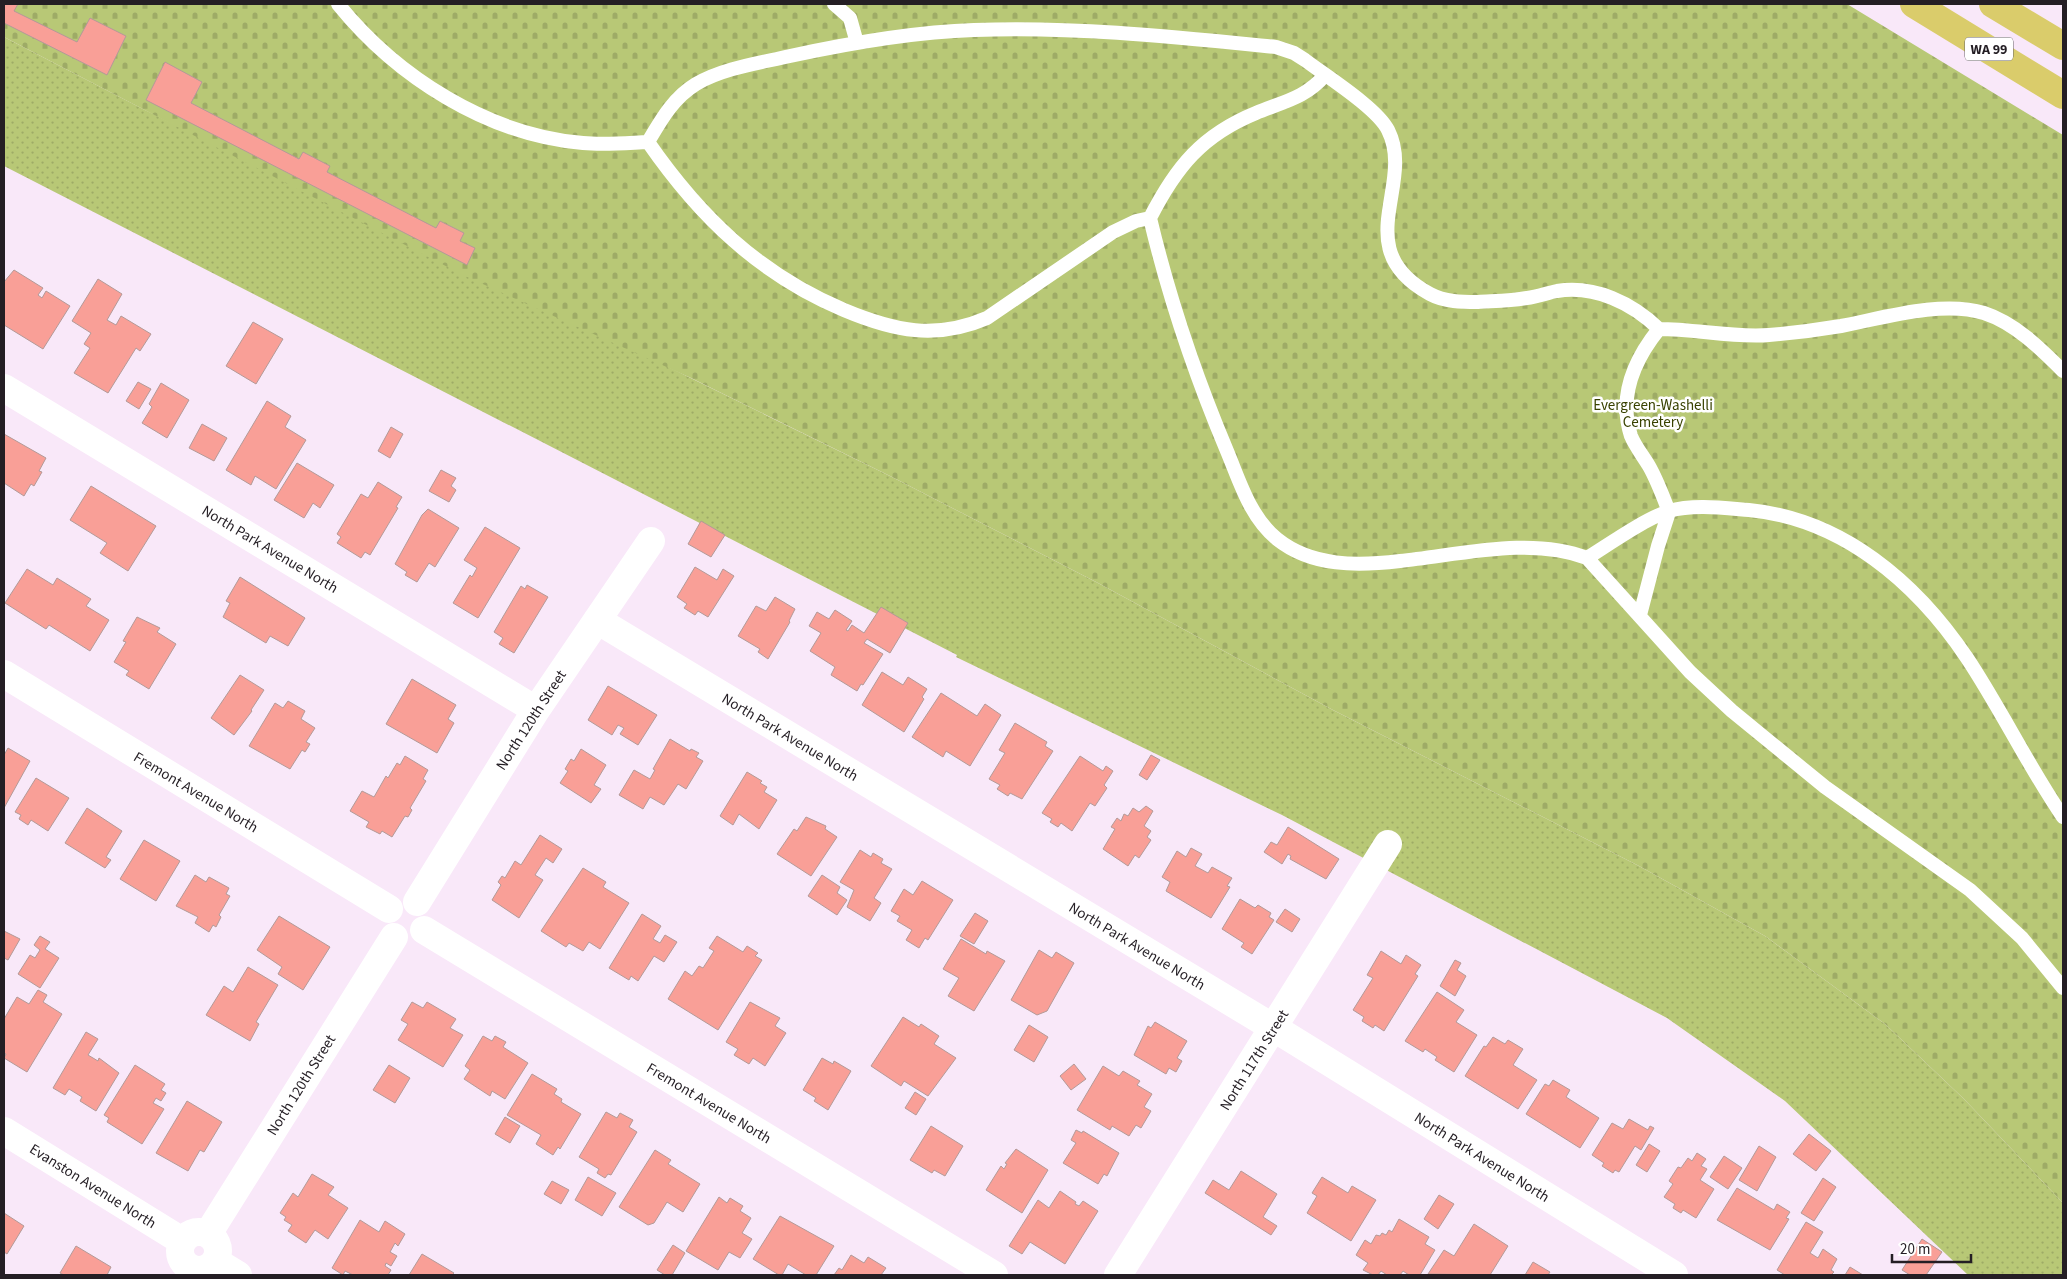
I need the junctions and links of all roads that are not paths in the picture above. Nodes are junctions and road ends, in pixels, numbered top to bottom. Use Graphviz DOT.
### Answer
graph roads {
  1 [pos="338,4"];
  2 [pos="834,4"];
  3 [pos="1914,4"];
  4 [pos="1993,4"];
  5 [pos="857,43"];
  6 [pos="2063,46"];
  7 [pos="1325,76"];
  8 [pos="2063,95"];
  9 [pos="648,142"];
  10 [pos="1150,218"];
  11 [pos="1659,329"];
  12 [pos="2063,371"];
  13 [pos="4,388"];
  14 [pos="1669,512"];
  15 [pos="651,542"];
  16 [pos="1587,558"];
  17 [pos="1640,615"];
  18 [pos="597,620"];
  19 [pos="4,674"];
  20 [pos="536,710"];
  21 [pos="2063,817"];
  22 [pos="1388,844"];
  23 [pos="417,902"];
  24 [pos="389,909"];
  25 [pos="424,930"];
  26 [pos="394,937"];
  27 [pos="2063,988"];
  28 [pos="1274,1028"];
  29 [pos="4,1131"];
  30 [pos="208,1234"];
  31 [pos="184,1261"];
  32 [pos="226,1268"];
  33 [pos="994,1275"];
  34 [pos="1118,1275"];
  35 [pos="1674,1275"];
  1 -- 9 [label="lane"];
  2 -- 5 [label="lane"];
  3 -- 8 [label="highway, WA 99"];
  4 -- 6 [label="highway, WA 99"];
  5 -- 7 [label="lane"];
  5 -- 9 [label="lane"];
  7 -- 10 [label="lane"];
  7 -- 11 [label="lane"];
  9 -- 10 [label="lane"];
  10 -- 16 [label="lane"];
  11 -- 12 [label="lane"];
  11 -- 14 [label="lane"];
  13 -- 20 [label="street, North Park Avenue North"];
  14 -- 16 [label="lane"];
  14 -- 17 [label="lane"];
  14 -- 21 [label="lane"];
  15 -- 18 [label="street, North 120th Street"];
  16 -- 17 [label="lane"];
  17 -- 27 [label="lane"];
  18 -- 20 [label="street, North 120th Street"];
  18 -- 28 [label="street, North Park Avenue North"];
  19 -- 24 [label="street, Fremont Avenue North"];
  20 -- 23 [label="street, North 120th Street"];
  22 -- 28 [label="street, North 117th Street"];
  23 -- 24 [label="street"];
  23 -- 25 [label="street"];
  24 -- 26 [label="street"];
  25 -- 26 [label="street"];
  25 -- 33 [label="street, Fremont Avenue North"];
  26 -- 30 [label="street, North 120th Street"];
  28 -- 34 [label="street, North 117th Street"];
  28 -- 35 [label="street, North Park Avenue North"];
  29 -- 31 [label="street, Evanston Avenue North"];
  30 -- 31 [label="street"];
  30 -- 32 [label="street"];
  31 -- 32 [label="street"];
}
